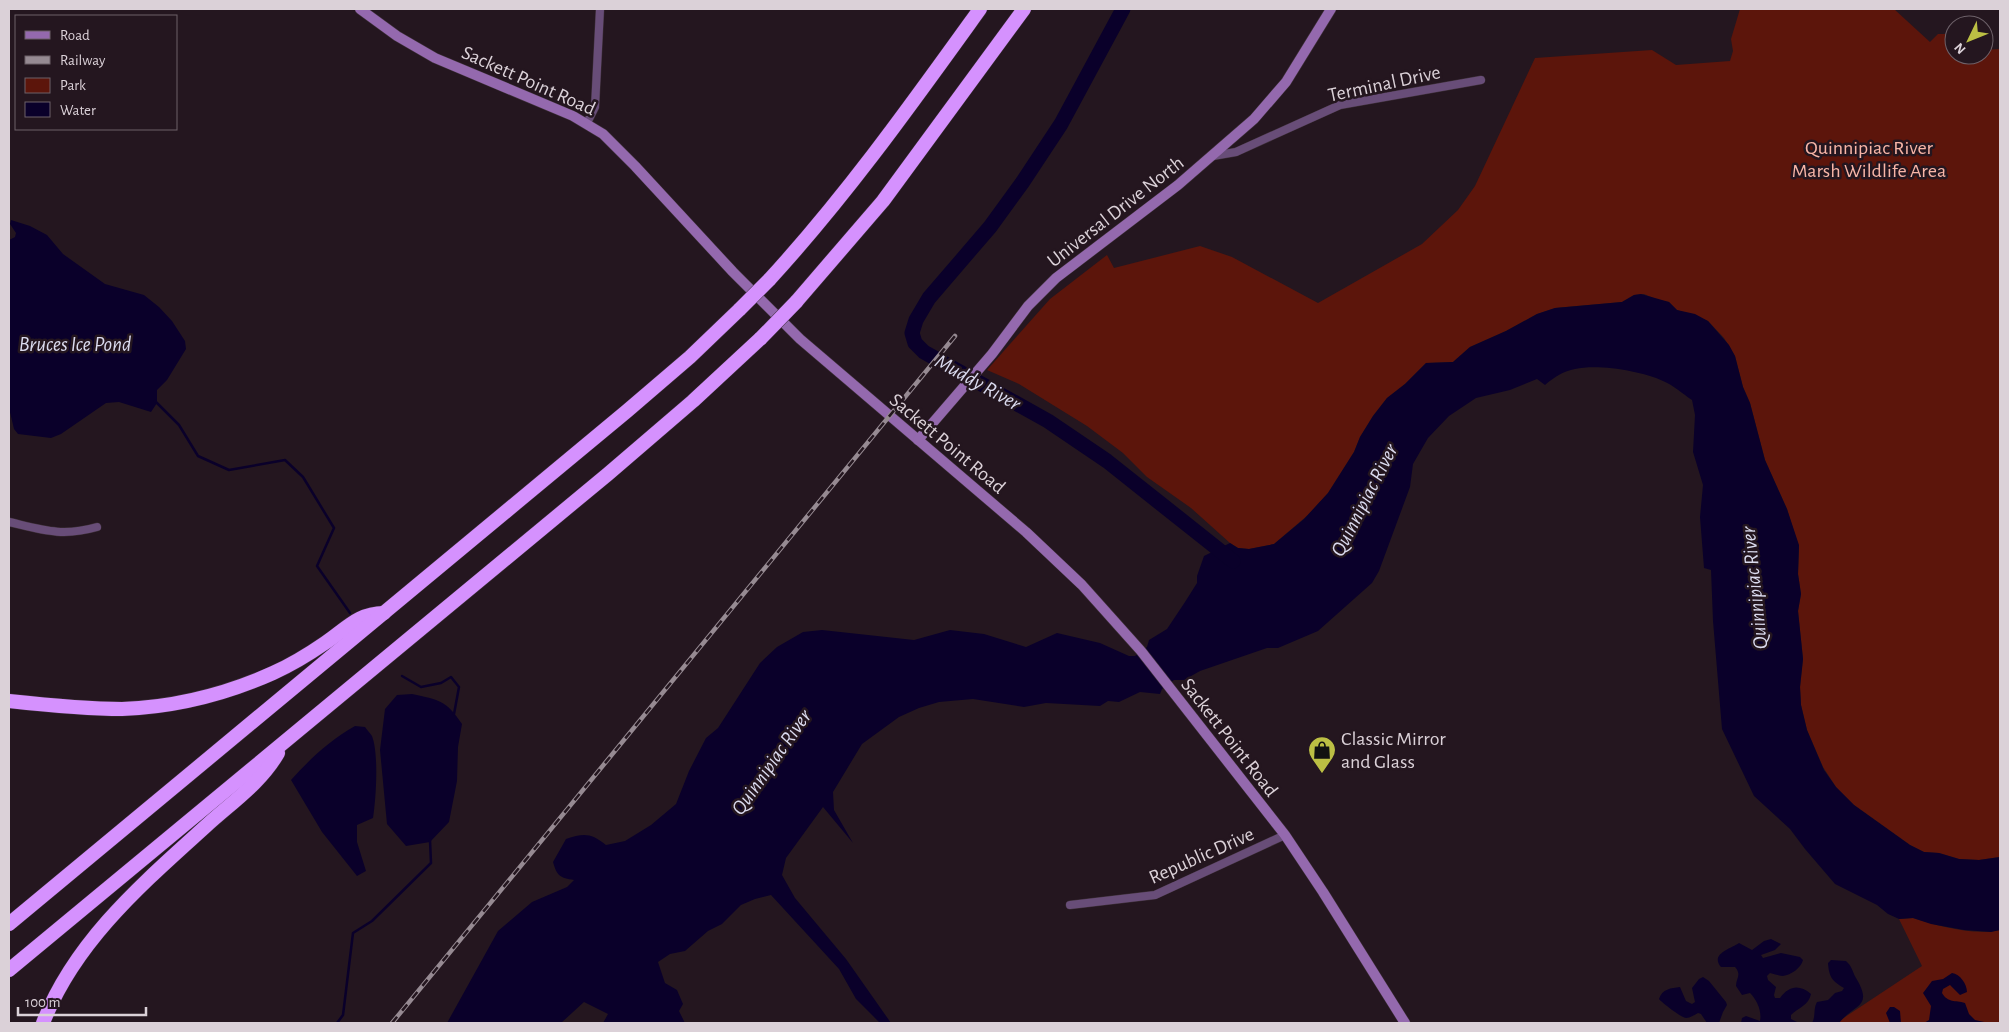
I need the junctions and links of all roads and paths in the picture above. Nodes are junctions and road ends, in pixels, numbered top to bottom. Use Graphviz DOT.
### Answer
graph roads {
  1 [pos="360,9"];
  2 [pos="600,9"];
  3 [pos="980,9"];
  4 [pos="1024,9"];
  5 [pos="1331,9"];
  6 [pos="1480,80"];
  7 [pos="587,123"];
  8 [pos="1213,156"];
  9 [pos="918,440"];
  10 [pos="9,522"];
  11 [pos="97,527"];
  12 [pos="384,613"];
  13 [pos="9,701"];
  14 [pos="283,744"];
  15 [pos="1285,835"];
  16 [pos="1070,905"];
  17 [pos="9,924"];
  18 [pos="9,970"];
  19 [pos="43,1023"];
  20 [pos="1405,1023"];
  1 -- 7 [label="street, Sackett Point Road"];
  2 -- 7 [label="street"];
  3 -- 12 [label="highway, bridge"];
  4 -- 14 [label="highway, bridge"];
  5 -- 8 [label="street, Universal Drive North"];
  6 -- 8 [label="street, Terminal Drive"];
  7 -- 9 [label="street, Sackett Point Road"];
  8 -- 9 [label="street, Universal Drive North"];
  9 -- 15 [label="street, Sackett Point Road"];
  10 -- 11 [label="street"];
  12 -- 13 [label="highway"];
  12 -- 17 [label="highway"];
  14 -- 18 [label="highway"];
  14 -- 19 [label="highway"];
  15 -- 16 [label="street, Republic Drive"];
  15 -- 20 [label="street, Sackett Point Road"];
}
